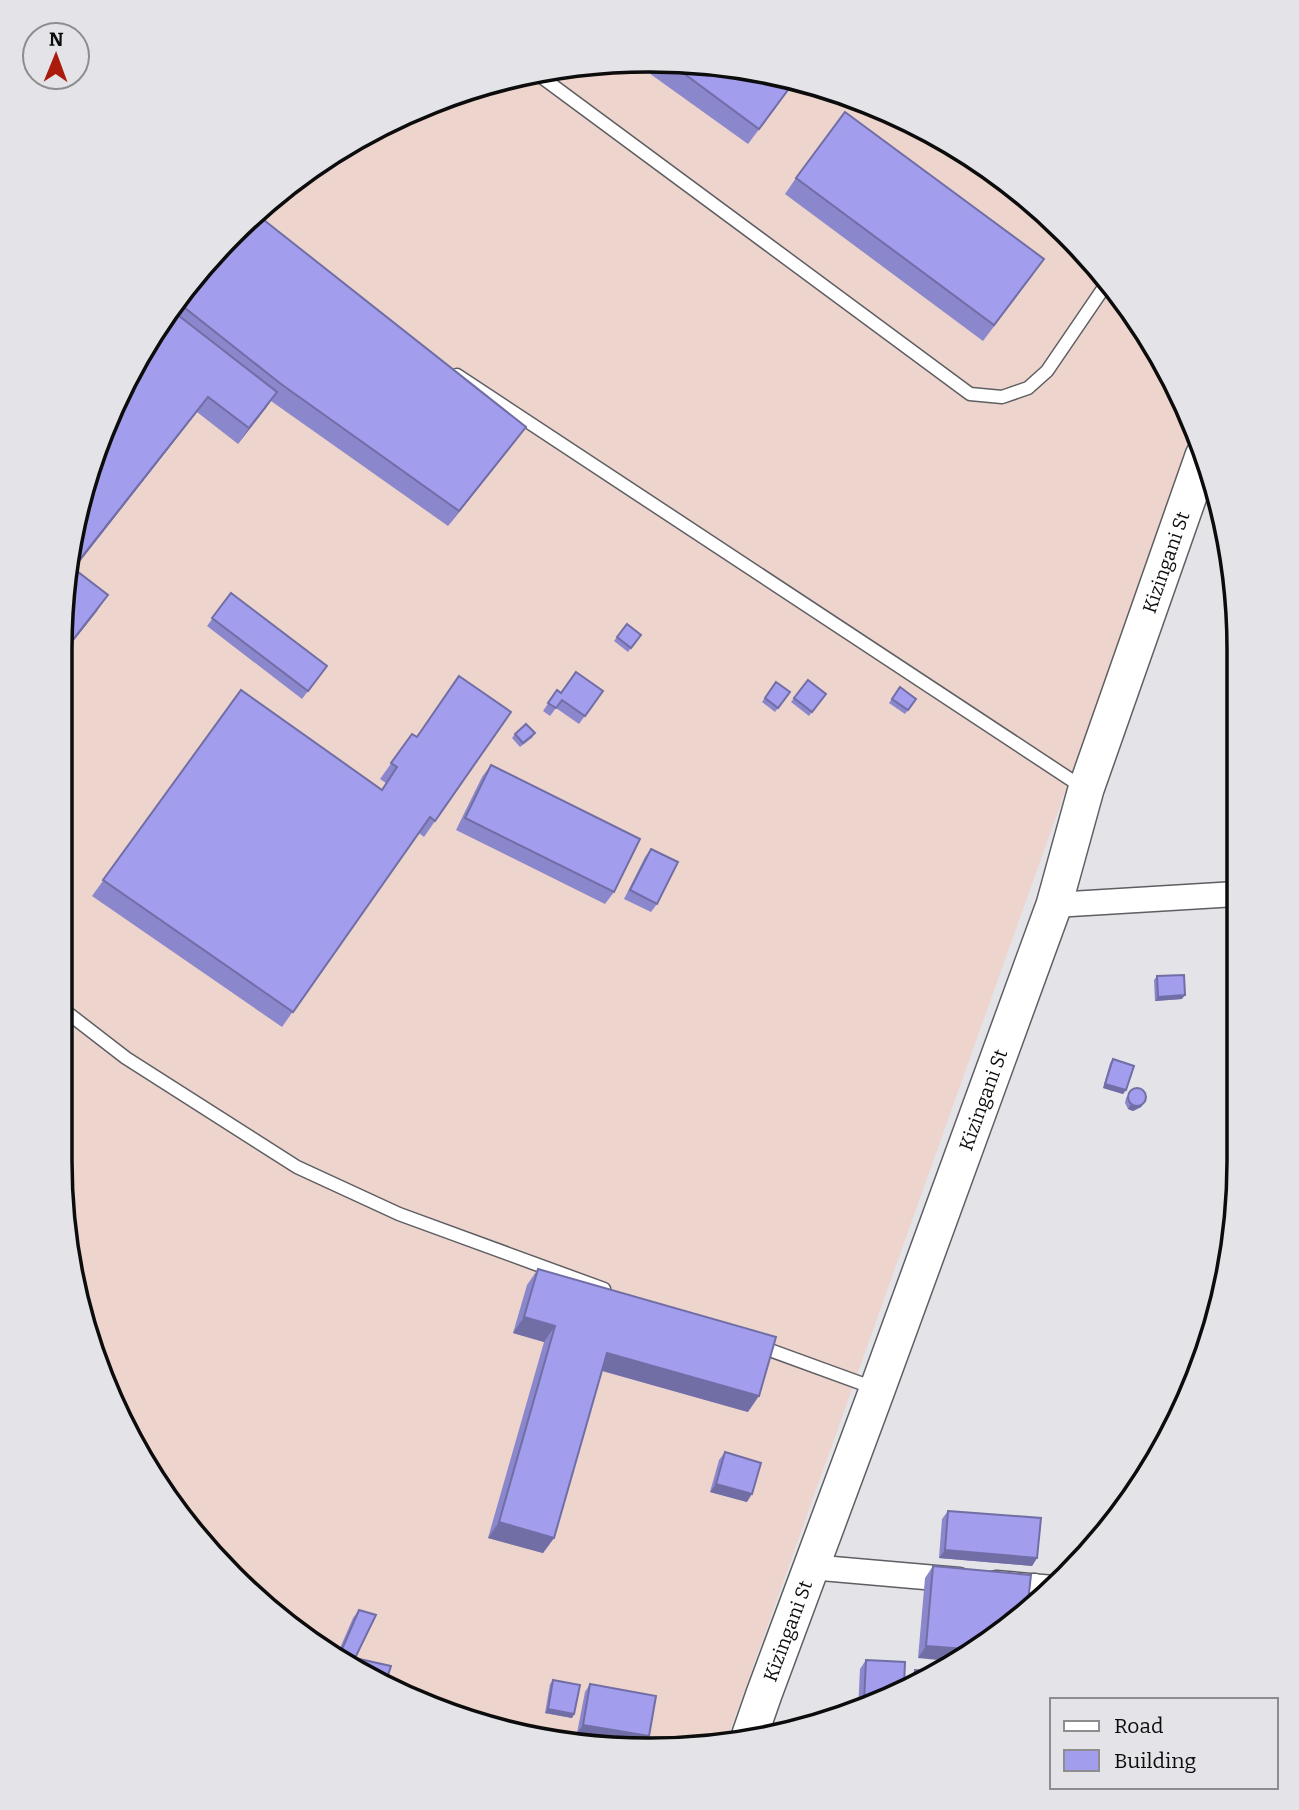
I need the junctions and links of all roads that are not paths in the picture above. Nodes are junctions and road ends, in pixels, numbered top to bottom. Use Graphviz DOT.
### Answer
graph roads {
  1 [pos="547,81"];
  2 [pos="1102,291"];
  3 [pos="444,366"];
  4 [pos="1198,469"];
  5 [pos="1086,789"];
  6 [pos="1227,895"];
  7 [pos="1054,905"];
  8 [pos="72,1016"];
  9 [pos="619,1295"];
  10 [pos="748,1342"];
  11 [pos="877,1390"];
  12 [pos="810,1567"];
  13 [pos="1032,1593"];
  14 [pos="752,1729"];
  1 -- 2 [label="lane"];
  3 -- 5 [label="lane"];
  4 -- 5 [label="street, Kizingani St"];
  5 -- 7 [label="street, Kizingani St"];
  6 -- 7 [label="street"];
  7 -- 11 [label="street, Kizingani St"];
  8 -- 9 [label="lane"];
  10 -- 11 [label="lane"];
  11 -- 12 [label="street, Kizingani St"];
  12 -- 13 [label="street"];
  12 -- 14 [label="street, Kizingani St"];
}
